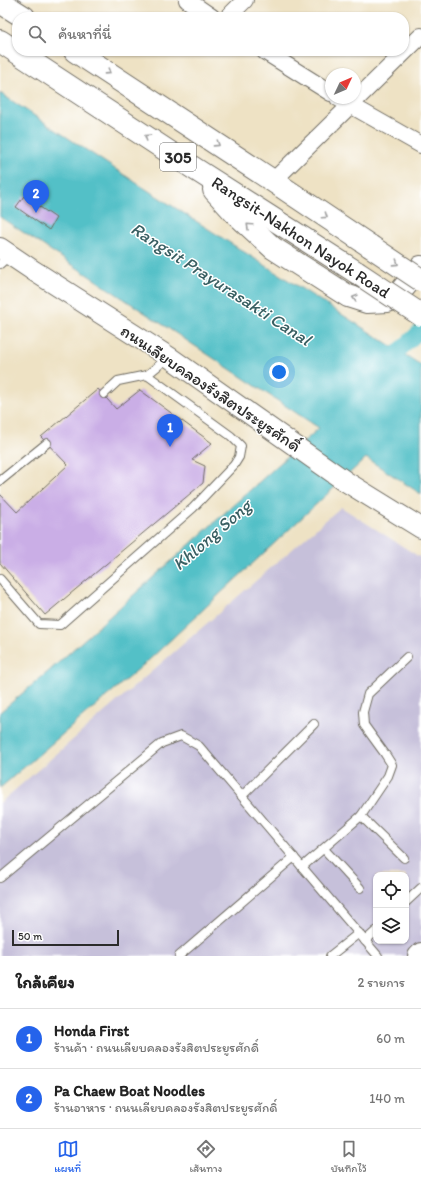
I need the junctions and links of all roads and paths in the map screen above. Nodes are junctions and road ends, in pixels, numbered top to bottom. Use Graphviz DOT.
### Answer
graph roads {
  1 [pos="187,0"];
  2 [pos="245,0"];
  3 [pos="0,2"];
  4 [pos="16,12"];
  5 [pos="205,12"];
  6 [pos="233,12"];
  7 [pos="421,36"];
  8 [pos="0,41"];
  9 [pos="409,46"];
  10 [pos="12,49"];
  11 [pos="23,56"];
  12 [pos="83,56"];
  13 [pos="272,56"];
  14 [pos="398,56"];
  15 [pos="361,87"];
  16 [pos="325,89"];
  17 [pos="342,104"];
  18 [pos="348,104"];
  19 [pos="421,145"];
  20 [pos="195,169"];
  21 [pos="273,181"];
  22 [pos="4,256"];
  23 [pos="421,267"];
  24 [pos="421,280"];
  25 [pos="421,315"];
  26 [pos="170,357"];
  27 [pos="147,375"];
  28 [pos="104,394"];
  29 [pos="47,444"];
  30 [pos="0,481"];
  31 [pos="421,528"];
  32 [pos="0,579"];
  33 [pos="407,657"];
  34 [pos="314,724"];
  35 [pos="242,796"];
  36 [pos="361,816"];
  37 [pos="324,849"];
  38 [pos="294,857"];
  39 [pos="404,858"];
  40 [pos="302,867"];
  41 [pos="0,878"];
  42 [pos="360,888"];
  43 [pos="421,888"];
  44 [pos="409,899"];
  45 [pos="359,933"];
  46 [pos="373,934"];
  47 [pos="365,941"];
  48 [pos="421,953"];
  49 [pos="179,956"];
  50 [pos="330,956"];
  51 [pos="378,956"];
  52 [pos="418,956"];
  1 -- 5 [label="street"];
  2 -- 6 [label="street"];
  3 -- 4 [label="main road"];
  7 -- 9 [label="street"];
  10 -- 8 [label="main road, Rangsit-Nakhon Nayok Road / 305, one-way"];
  20 -- 11 [label="main road, Rangsit-Nakhon Nayok Road / 305, one-way"];
  12 -- 21 [label="main road, Rangsit-Nakhon Nayok Road / 305, one-way"];
  13 -- 16 [label="street"];
  14 -- 15 [label="street"];
  17 -- 21 [label="street"];
  18 -- 19 [label="street"];
  23 -- 20 [label="main road, one-way"];
  20 -- 25 [label="main road, Rangsit-Nakhon Nayok Road / 305, bridge"];
  21 -- 24 [label="main road, Rangsit-Nakhon Nayok Road / 305, one-way, bridge"];
  22 -- 26 [label="street, ถนนเลียบคลองรังสิตประยูรศักดิ์"];
  26 -- 27 [label="lane"];
  26 -- 31 [label="street, ถนนเลียบคลองรังสิตประยูรศักดิ์"];
  27 -- 28 [label="lane"];
  27 -- 32 [label="lane"];
  29 -- 30 [label="lane"];
  33 -- 36 [label="lane"];
  34 -- 35 [label="lane"];
  35 -- 38 [label="lane"];
  35 -- 41 [label="lane"];
  36 -- 37 [label="lane"];
  36 -- 39 [label="lane"];
  37 -- 40 [label="lane"];
  37 -- 42 [label="lane"];
  38 -- 40 [label="lane"];
  38 -- 49 [label="lane"];
  40 -- 45 [label="lane"];
  43 -- 44 [label="lane"];
  45 -- 47 [label="lane"];
  45 -- 50 [label="lane"];
  46 -- 47 [label="lane"];
  47 -- 51 [label="lane"];
  48 -- 52 [label="street"];
}
